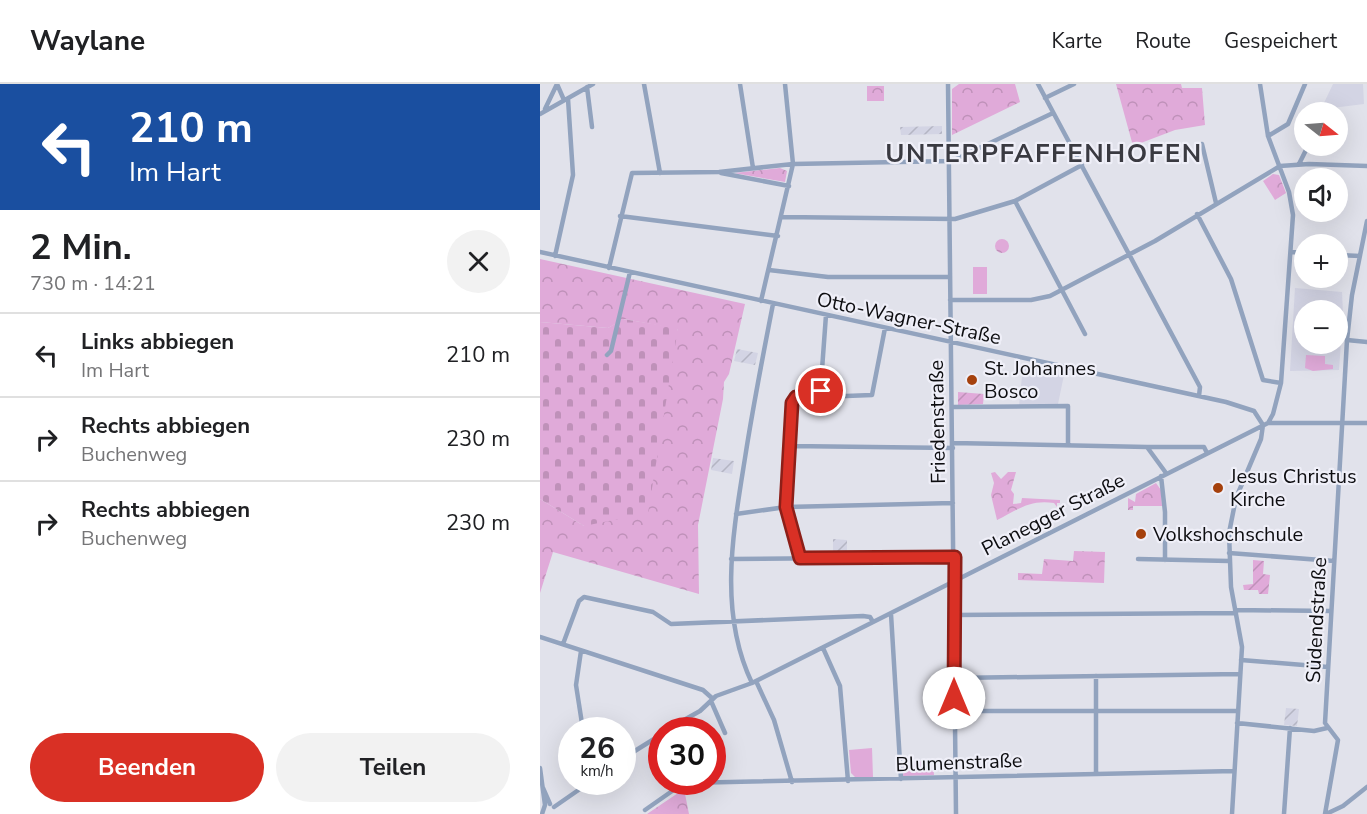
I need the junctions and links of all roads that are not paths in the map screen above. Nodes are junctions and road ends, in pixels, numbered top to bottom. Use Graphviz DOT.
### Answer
graph roads {
  1 [pos="557,84"];
  2 [pos="592,84"];
  3 [pos="644,84"];
  4 [pos="740,84"];
  5 [pos="785,84"];
  6 [pos="949,84"];
  7 [pos="1038,84"];
  8 [pos="1074,84"];
  9 [pos="1260,84"];
  10 [pos="1305,84"];
  11 [pos="587,87"];
  12 [pos="1045,98"];
  13 [pos="566,100"];
  14 [pos="542,113"];
  15 [pos="1053,113"];
  16 [pos="592,127"];
  17 [pos="1268,136"];
  18 [pos="1202,144"];
  19 [pos="1303,156"];
  20 [pos="948,161"];
  21 [pos="793,164"];
  22 [pos="1299,164"];
  23 [pos="1082,165"];
  24 [pos="1280,166"];
  25 [pos="1367,166"];
  26 [pos="753,168"];
  27 [pos="719,172"];
  28 [pos="660,173"];
  29 [pos="789,186"];
  30 [pos="1015,201"];
  31 [pos="1216,203"];
  32 [pos="1197,214"];
  33 [pos="620,216"];
  34 [pos="782,217"];
  35 [pos="948,219"];
  36 [pos="1367,221"];
  37 [pos="778,236"];
  38 [pos="540,252"];
  39 [pos="1292,252"];
  40 [pos="1131,255"];
  41 [pos="1348,255"];
  42 [pos="555,256"];
  43 [pos="1360,256"];
  44 [pos="609,268"];
  45 [pos="769,270"];
  46 [pos="630,272"];
  47 [pos="949,277"];
  48 [pos="1062,290"];
  49 [pos="950,300"];
  50 [pos="760,301"];
  51 [pos="773,304"];
  52 [pos="826,315"];
  53 [pos="885,327"];
  54 [pos="1085,333"];
  55 [pos="1348,334"];
  56 [pos="1348,340"];
  57 [pos="1367,342"];
  58 [pos="951,343"];
  59 [pos="1346,354"];
  60 [pos="607,355"];
  61 [pos="1281,383"];
  62 [pos="1199,396"];
  63 [pos="820,397"];
  64 [pos="953,407"];
  65 [pos="1342,422"];
  66 [pos="1367,423"];
  67 [pos="1265,424"];
  68 [pos="953,445"];
  69 [pos="1068,445"];
  70 [pos="790,446"];
  71 [pos="1148,446"];
  72 [pos="1207,453"];
  73 [pos="1164,475"];
  74 [pos="953,503"];
  75 [pos="786,507"];
  76 [pos="736,514"];
  77 [pos="1229,553"];
  78 [pos="955,557"];
  79 [pos="800,558"];
  80 [pos="731,559"];
  81 [pos="1138,559"];
  82 [pos="1165,560"];
  83 [pos="1229,561"];
  84 [pos="1334,561"];
  85 [pos="954,580"];
  86 [pos="1235,611"];
  87 [pos="1331,611"];
  88 [pos="891,614"];
  89 [pos="954,615"];
  90 [pos="732,622"];
  91 [pos="873,622"];
  92 [pos="540,637"];
  93 [pos="562,644"];
  94 [pos="823,648"];
  95 [pos="581,651"];
  96 [pos="1242,660"];
  97 [pos="1328,667"];
  98 [pos="1240,674"];
  99 [pos="1096,676"];
  100 [pos="954,678"];
  101 [pos="754,682"];
  102 [pos="712,700"];
  103 [pos="954,711"];
  104 [pos="1096,711"];
  105 [pos="1238,711"];
  106 [pos="581,717"];
  107 [pos="690,717"];
  108 [pos="719,717"];
  109 [pos="1237,723"];
  110 [pos="1290,728"];
  111 [pos="1327,728"];
  112 [pos="540,768"];
  113 [pos="1234,771"];
  114 [pos="1096,772"];
  115 [pos="955,777"];
  116 [pos="901,779"];
  117 [pos="848,781"];
  118 [pos="726,782"];
  119 [pos="792,782"];
  120 [pos="1367,787"];
  121 [pos="567,795"];
  122 [pos="666,795"];
  123 [pos="550,805"];
  124 [pos="645,810"];
  125 [pos="542,814"];
  126 [pos="555,814"];
  127 [pos="956,814"];
  128 [pos="1232,814"];
  129 [pos="1284,814"];
  130 [pos="1326,814"];
  1 -- 13 [label="street"];
  1 -- 14 [label="street"];
  2 -- 11 [label="street"];
  3 -- 28 [label="street"];
  4 -- 26 [label="street"];
  5 -- 21 [label="street"];
  6 -- 20 [label="street, Friedenstraße"];
  7 -- 12 [label="street"];
  8 -- 12 [label="street"];
  9 -- 17 [label="street"];
  10 -- 17 [label="street"];
  11 -- 13 [label="street"];
  11 -- 16 [label="street"];
  12 -- 15 [label="street"];
  13 -- 14 [label="street"];
  13 -- 42 [label="street"];
  15 -- 20 [label="street"];
  15 -- 23 [label="street"];
  17 -- 24 [label="street"];
  18 -- 31 [label="street"];
  19 -- 22 [label="street"];
  20 -- 21 [label="street"];
  20 -- 35 [label="street, Friedenstraße"];
  21 -- 26 [label="street"];
  21 -- 29 [label="street"];
  22 -- 24 [label="street"];
  22 -- 25 [label="street"];
  23 -- 30 [label="street"];
  23 -- 40 [label="street"];
  24 -- 31 [label="street"];
  24 -- 39 [label="street"];
  26 -- 27 [label="street"];
  27 -- 28 [label="street"];
  27 -- 29 [label="street"];
  28 -- 33 [label="street"];
  29 -- 34 [label="street"];
  30 -- 35 [label="street"];
  30 -- 48 [label="street"];
  31 -- 32 [label="street"];
  32 -- 40 [label="street"];
  32 -- 61 [label="street"];
  33 -- 37 [label="street"];
  33 -- 44 [label="street"];
  34 -- 35 [label="street"];
  34 -- 37 [label="street"];
  35 -- 47 [label="street, Friedenstraße"];
  36 -- 43 [label="street, Südendstraße"];
  37 -- 45 [label="street"];
  38 -- 42 [label="street, Otto-Wagner-Straße"];
  39 -- 61 [label="street"];
  40 -- 48 [label="street"];
  40 -- 62 [label="street"];
  41 -- 43 [label="street"];
  42 -- 44 [label="street, Otto-Wagner-Straße"];
  43 -- 55 [label="street, Südendstraße"];
  44 -- 46 [label="street, Otto-Wagner-Straße"];
  45 -- 47 [label="street"];
  45 -- 50 [label="street"];
  46 -- 50 [label="street, Otto-Wagner-Straße"];
  46 -- 60 [label="street"];
  47 -- 49 [label="street, Friedenstraße"];
  48 -- 49 [label="street"];
  48 -- 54 [label="street"];
  49 -- 58 [label="street, Friedenstraße"];
  50 -- 51 [label="street, Otto-Wagner-Straße"];
  51 -- 52 [label="street, Otto-Wagner-Straße"];
  51 -- 76 [label="street"];
  52 -- 53 [label="street, Otto-Wagner-Straße"];
  52 -- 63 [label="street"];
  53 -- 58 [label="street, Otto-Wagner-Straße"];
  53 -- 63 [label="street"];
  56 -- 57 [label="street"];
  58 -- 62 [label="street, Otto-Wagner-Straße"];
  58 -- 64 [label="street, Friedenstraße"];
  59 -- 65 [label="street, Südendstraße"];
  61 -- 67 [label="street"];
  62 -- 67 [label="street, Otto-Wagner-Straße"];
  63 -- 70 [label="street"];
  64 -- 68 [label="street, Friedenstraße"];
  64 -- 69 [label="street"];
  65 -- 66 [label="street"];
  65 -- 67 [label="street"];
  65 -- 84 [label="street, Südendstraße"];
  67 -- 72 [label="street, Planegger Straße"];
  67 -- 77 [label="street"];
  68 -- 69 [label="street"];
  68 -- 70 [label="street"];
  68 -- 74 [label="street, Friedenstraße"];
  69 -- 71 [label="street"];
  70 -- 75 [label="street"];
  71 -- 72 [label="street"];
  71 -- 73 [label="street"];
  72 -- 73 [label="street, Planegger Straße"];
  73 -- 82 [label="street"];
  73 -- 85 [label="street, Planegger Straße"];
  74 -- 75 [label="street"];
  74 -- 78 [label="street, Friedenstraße"];
  75 -- 76 [label="street"];
  75 -- 79 [label="street"];
  76 -- 80 [label="street"];
  77 -- 83 [label="street"];
  77 -- 84 [label="street"];
  78 -- 79 [label="street"];
  78 -- 85 [label="street, Friedenstraße"];
  79 -- 80 [label="street"];
  80 -- 90 [label="street"];
  81 -- 82 [label="street"];
  82 -- 83 [label="street"];
  83 -- 86 [label="street"];
  84 -- 87 [label="street, Südendstraße"];
  85 -- 88 [label="street, Planegger Straße"];
  85 -- 89 [label="street, Friedenstraße"];
  86 -- 87 [label="street"];
  86 -- 89 [label="street"];
  86 -- 96 [label="street"];
  87 -- 97 [label="street, Südendstraße"];
  88 -- 91 [label="street, Planegger Straße"];
  88 -- 116 [label="street"];
  89 -- 100 [label="street, Friedenstraße"];
  90 -- 91 [label="street"];
  90 -- 93 [label="street"];
  90 -- 101 [label="street"];
  91 -- 94 [label="street, Planegger Straße"];
  92 -- 93 [label="street"];
  93 -- 95 [label="street"];
  94 -- 101 [label="street, Planegger Straße"];
  94 -- 117 [label="street"];
  95 -- 102 [label="street"];
  95 -- 106 [label="street"];
  96 -- 97 [label="street"];
  96 -- 98 [label="street"];
  97 -- 111 [label="street, Südendstraße"];
  98 -- 99 [label="street"];
  98 -- 105 [label="street"];
  99 -- 100 [label="street"];
  99 -- 104 [label="street"];
  100 -- 103 [label="street, Friedenstraße"];
  101 -- 102 [label="street, Planegger Straße"];
  101 -- 119 [label="street"];
  102 -- 107 [label="street, Planegger Straße"];
  102 -- 108 [label="street"];
  103 -- 104 [label="street"];
  103 -- 115 [label="street, Friedenstraße"];
  104 -- 105 [label="street"];
  104 -- 114 [label="street"];
  105 -- 109 [label="street"];
  109 -- 110 [label="street"];
  109 -- 113 [label="street"];
  110 -- 111 [label="street"];
  110 -- 129 [label="street"];
  111 -- 130 [label="street, Südendstraße"];
  112 -- 123 [label="street"];
  113 -- 114 [label="street, Blumenstraße"];
  113 -- 128 [label="street"];
  114 -- 115 [label="street, Blumenstraße"];
  115 -- 116 [label="street, Blumenstraße"];
  115 -- 127 [label="street, Friedenstraße"];
  116 -- 117 [label="street, Blumenstraße"];
  117 -- 119 [label="street, Blumenstraße"];
  118 -- 119 [label="street, Blumenstraße"];
  120 -- 130 [label="street"];
  121 -- 123 [label="street"];
  122 -- 124 [label="street"];
  123 -- 125 [label="street"];
  123 -- 126 [label="street"];
}
